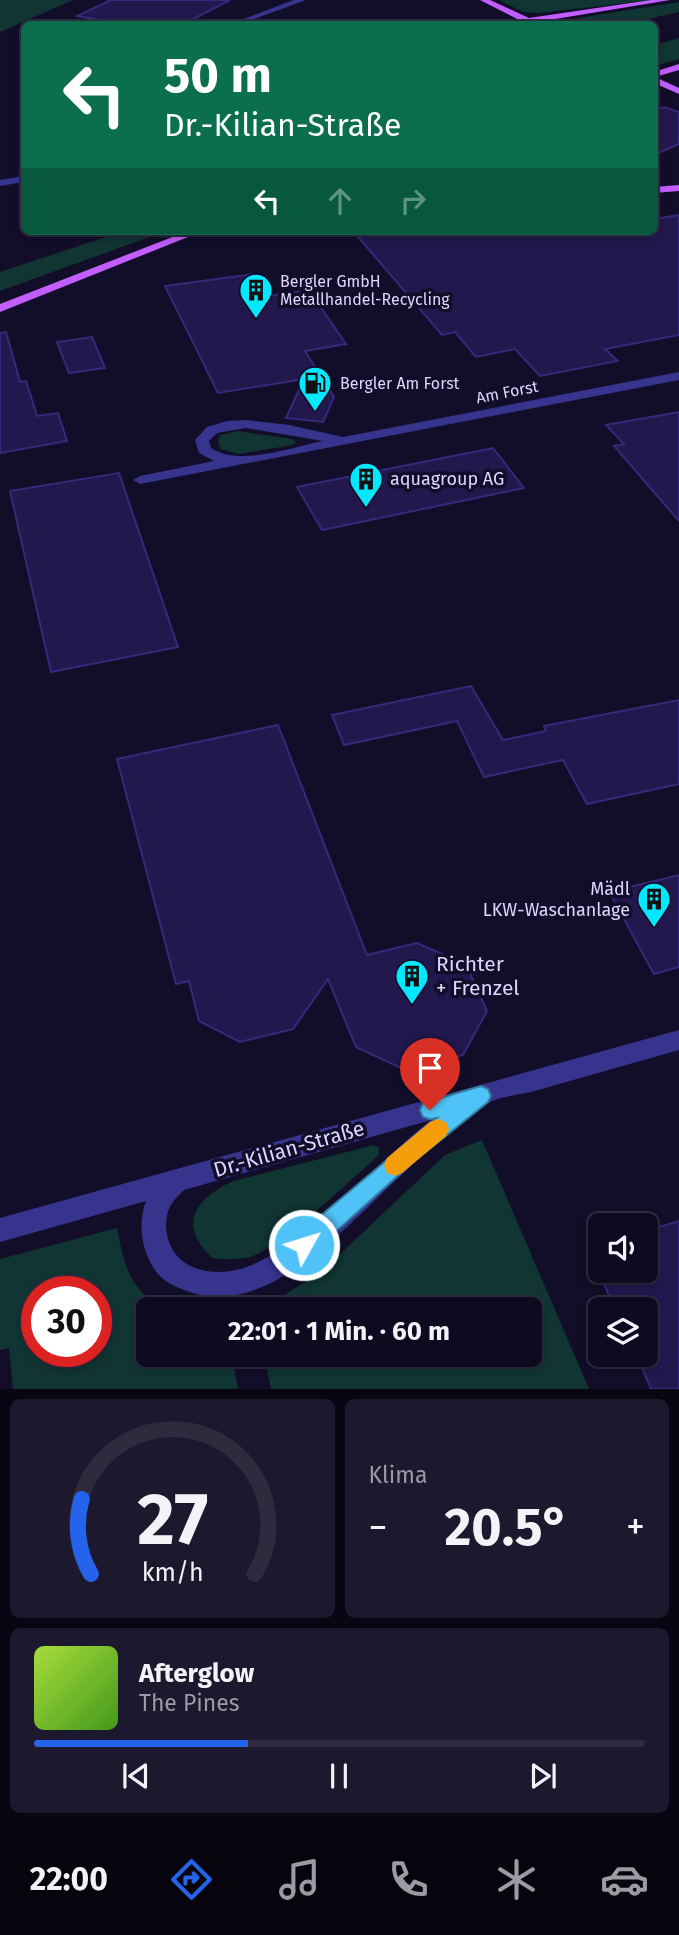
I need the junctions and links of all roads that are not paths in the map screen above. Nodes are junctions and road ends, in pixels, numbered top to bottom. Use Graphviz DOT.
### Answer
graph roads {
  1 [pos="302,0"];
  2 [pos="484,0"];
  3 [pos="666,0"];
  4 [pos="565,15"];
  5 [pos="241,21"];
  6 [pos="527,21"];
  7 [pos="540,21"];
  8 [pos="562,21"];
  9 [pos="679,67"];
  10 [pos="658,74"];
  11 [pos="658,82"];
  12 [pos="679,91"];
  13 [pos="21,180"];
  14 [pos="0,183"];
  15 [pos="679,188"];
  16 [pos="658,190"];
  17 [pos="188,235"];
  18 [pos="0,308"];
  19 [pos="679,376"];
  20 [pos="342,441"];
  21 [pos="242,461"];
  22 [pos="140,480"];
  23 [pos="679,1040"];
  24 [pos="481,1096"];
  25 [pos="178,1180"];
  26 [pos="0,1230"];
  1 -- 5 [label="street"];
  2 -- 6 [label="main road"];
  3 -- 4 [label="main road"];
  4 -- 7 [label="main road"];
  4 -- 8 [label="main road"];
  9 -- 10 [label="main road"];
  11 -- 12 [label="main road"];
  13 -- 14 [label="street"];
  15 -- 16 [label="main road"];
  17 -- 18 [label="main road"];
  19 -- 20 [label="street, Am Forst"];
  20 -- 21 [label="street, Am Forst"];
  20 -- 21 [label="street, Am Forst"];
  21 -- 22 [label="street, Am Forst"];
  23 -- 24 [label="street, Dr.-Kilian-Straße"];
  24 -- 25 [label="street, Dr.-Kilian-Straße"];
  24 -- 25 [label="street, Dr.-Kilian-Straße"];
  25 -- 26 [label="street, Dr.-Kilian-Straße"];
}
